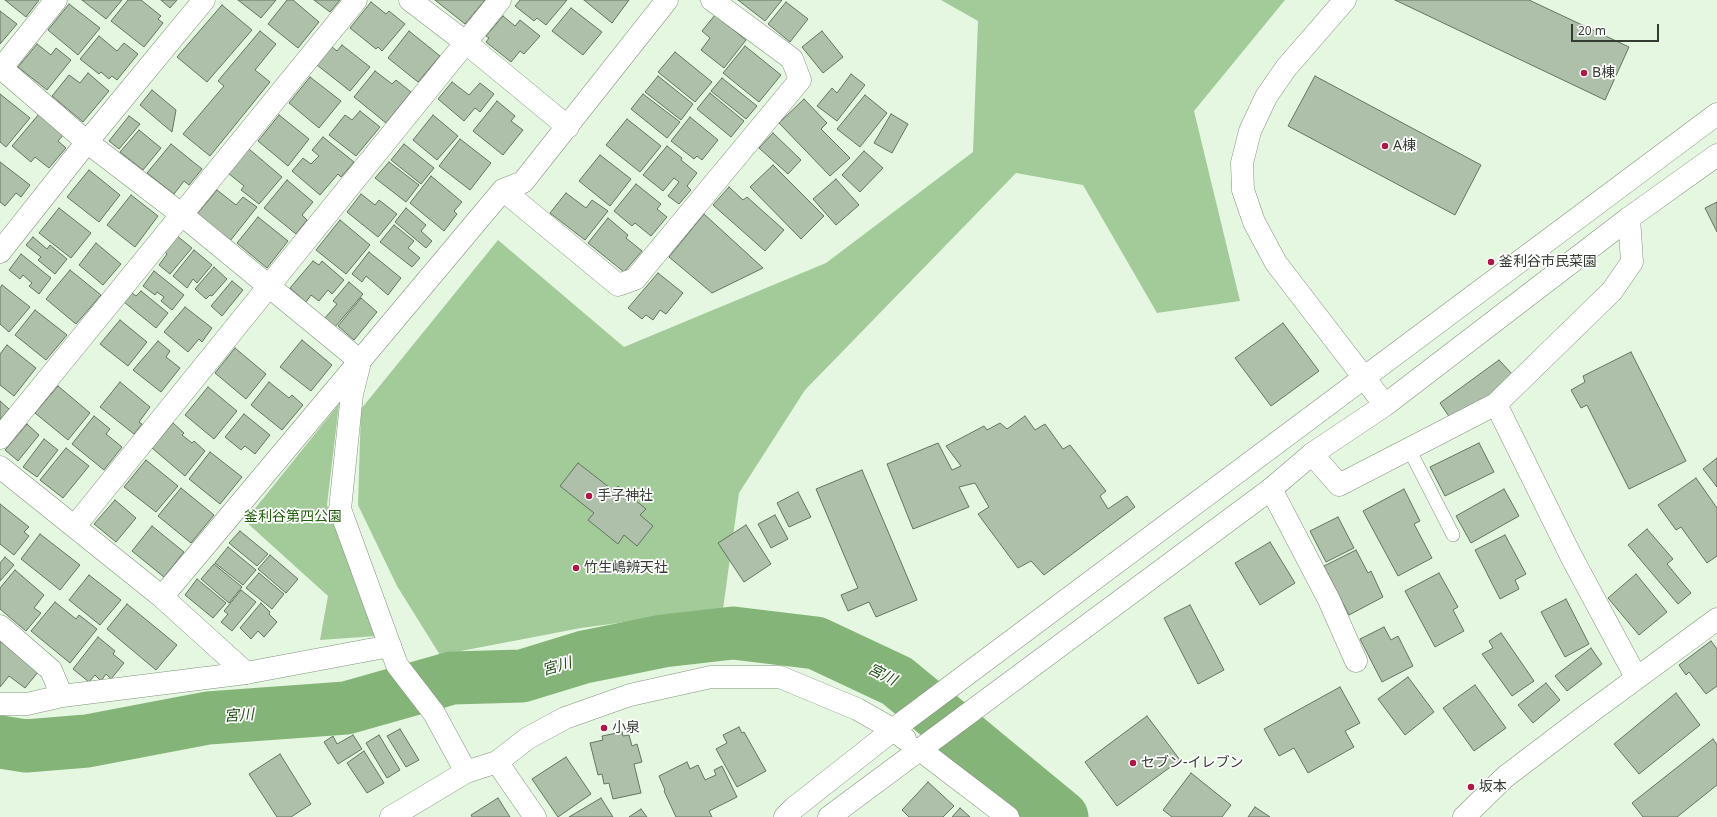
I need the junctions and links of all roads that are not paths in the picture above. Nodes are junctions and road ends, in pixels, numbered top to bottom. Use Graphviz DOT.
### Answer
graph roads {
  1 [pos="56,0"];
  2 [pos="204,0"];
  3 [pos="356,0"];
  4 [pos="410,0"];
  5 [pos="500,0"];
  6 [pos="667,0"];
  7 [pos="712,0"];
  8 [pos="1345,0"];
  9 [pos="465,42"];
  10 [pos="0,69"];
  11 [pos="1717,114"];
  12 [pos="568,127"];
  13 [pos="87,142"];
  14 [pos="1717,155"];
  15 [pos="503,190"];
  16 [pos="181,214"];
  17 [pos="1629,218"];
  18 [pos="0,252"];
  19 [pos="268,285"];
  20 [pos="360,361"];
  21 [pos="1364,378"];
  22 [pos="1496,404"];
  23 [pos="1384,405"];
  24 [pos="0,438"];
  25 [pos="1409,449"];
  26 [pos="1312,454"];
  27 [pos="0,467"];
  28 [pos="1271,489"];
  29 [pos="75,526"];
  30 [pos="1453,534"];
  31 [pos="162,596"];
  32 [pos="1717,619"];
  33 [pos="0,626"];
  34 [pos="394,655"];
  35 [pos="1356,661"];
  36 [pos="246,673"];
  37 [pos="1636,677"];
  38 [pos="62,696"];
  39 [pos="0,704"];
  40 [pos="901,725"];
  41 [pos="926,744"];
  42 [pos="497,762"];
  43 [pos="466,772"];
  44 [pos="391,817"];
  45 [pos="535,817"];
  46 [pos="785,817"];
  47 [pos="829,817"];
  48 [pos="1008,817"];
  49 [pos="1464,817"];
  1 -- 10 [label="street"];
  2 -- 13 [label="street"];
  3 -- 16 [label="street"];
  4 -- 9 [label="street"];
  5 -- 9 [label="street"];
  6 -- 12 [label="street"];
  7 -- 15 [label="street"];
  8 -- 21 [label="street"];
  9 -- 12 [label="street"];
  9 -- 19 [label="street"];
  10 -- 13 [label="street"];
  11 -- 21 [label="street"];
  12 -- 15 [label="street"];
  13 -- 16 [label="street"];
  13 -- 18 [label="street"];
  14 -- 17 [label="street"];
  15 -- 20 [label="street"];
  16 -- 19 [label="street"];
  16 -- 24 [label="street"];
  17 -- 22 [label="street"];
  17 -- 23 [label="street"];
  19 -- 20 [label="street"];
  19 -- 29 [label="street"];
  20 -- 31 [label="street"];
  20 -- 34 [label="street"];
  21 -- 23 [label="street"];
  21 -- 40 [label="street"];
  22 -- 25 [label="street"];
  22 -- 37 [label="street"];
  23 -- 26 [label="street"];
  25 -- 26 [label="street"];
  25 -- 30 [label="lane"];
  26 -- 28 [label="street"];
  27 -- 29 [label="street"];
  28 -- 35 [label="street"];
  28 -- 41 [label="street"];
  29 -- 31 [label="street"];
  31 -- 36 [label="street"];
  32 -- 37 [label="street"];
  33 -- 38 [label="street"];
  34 -- 36 [label="street"];
  34 -- 43 [label="street"];
  36 -- 38 [label="street"];
  37 -- 49 [label="street"];
  38 -- 39 [label="street"];
  40 -- 41 [label="street"];
  40 -- 42 [label="street"];
  40 -- 46 [label="street"];
  41 -- 47 [label="street"];
  41 -- 48 [label="street"];
  42 -- 43 [label="street"];
  42 -- 45 [label="street"];
  43 -- 44 [label="street"];
}
